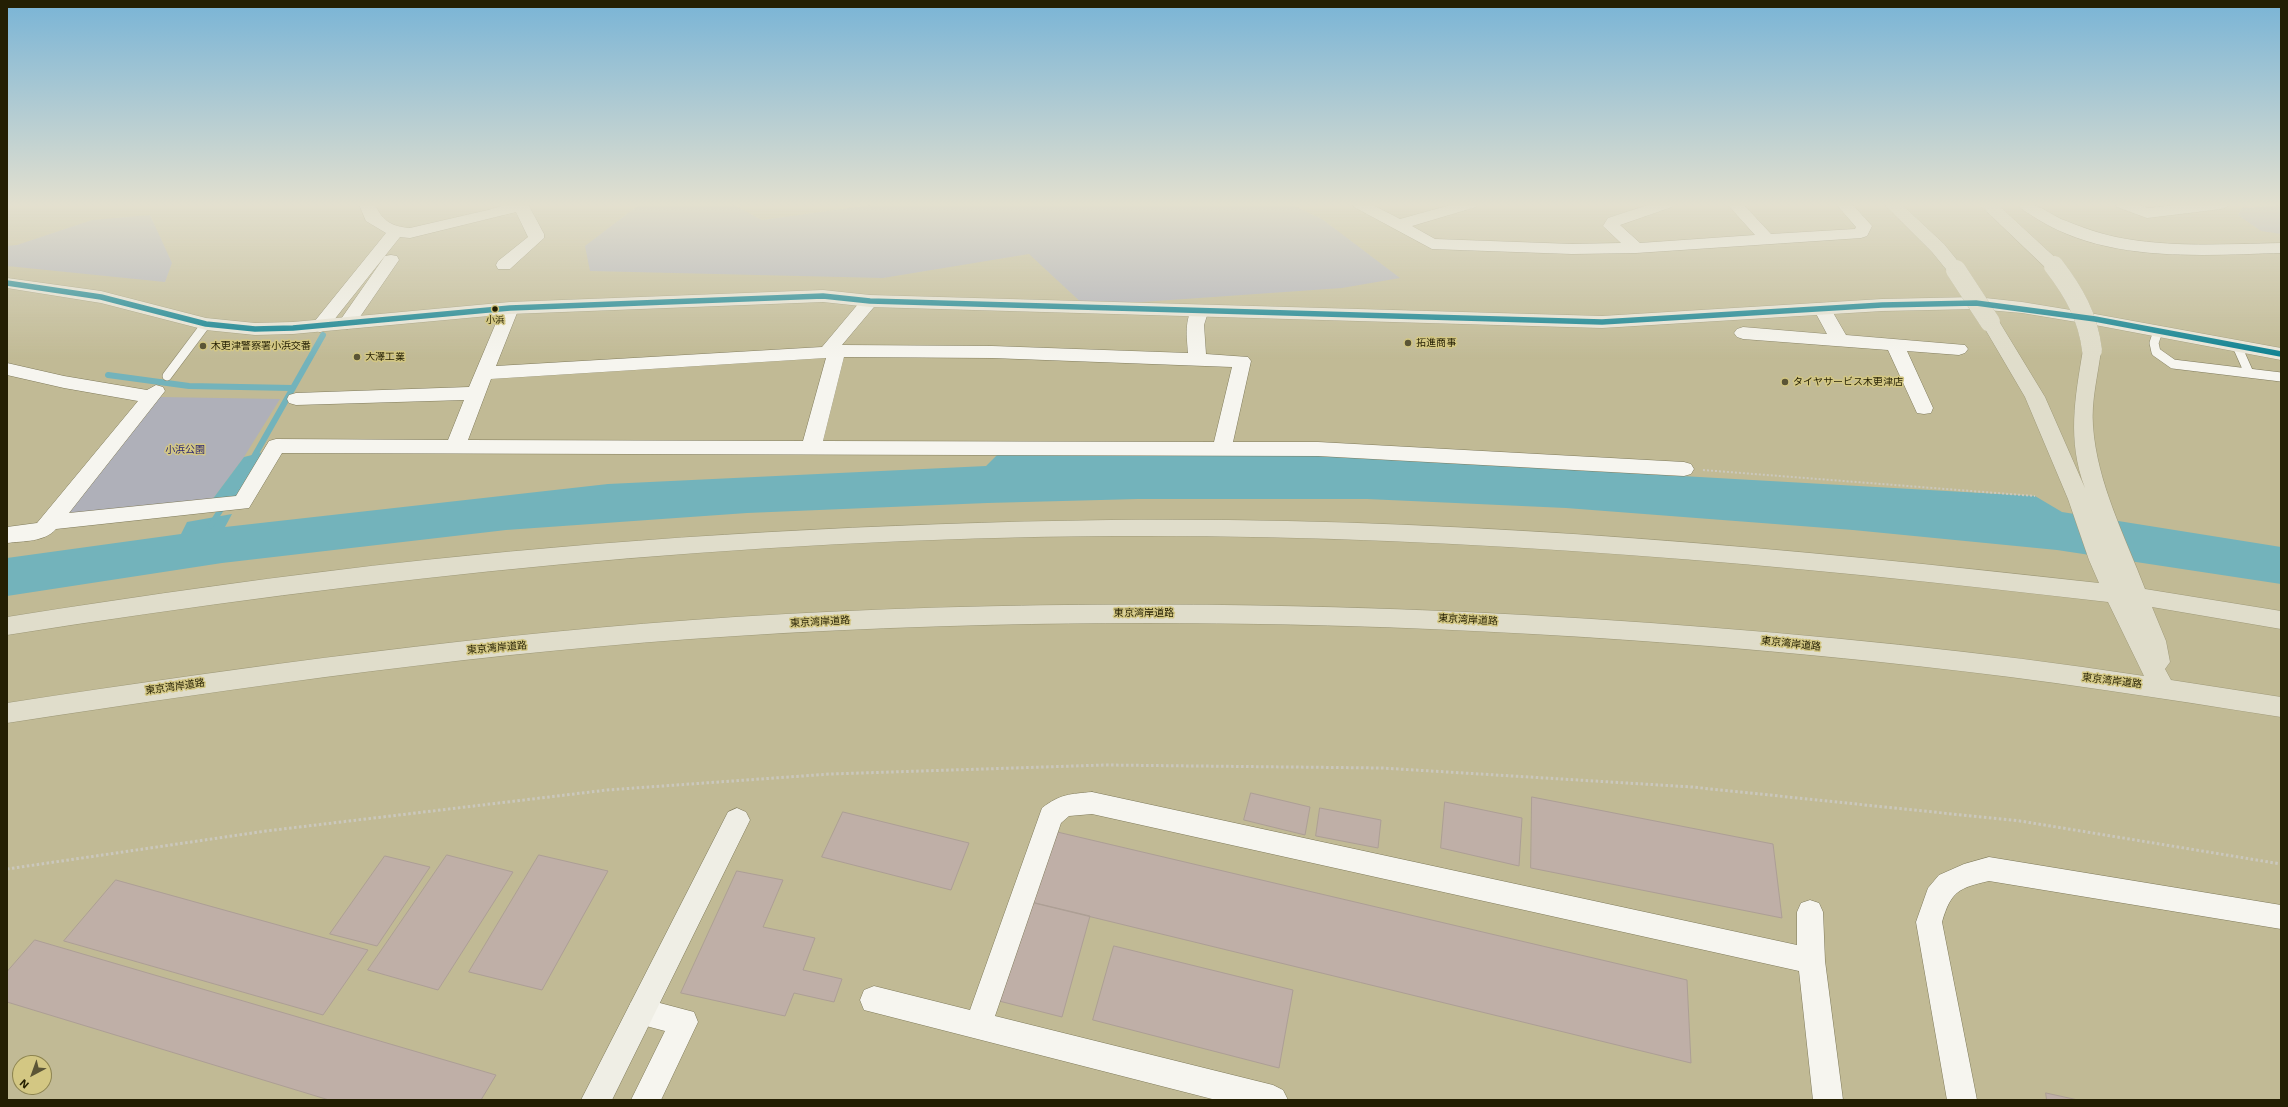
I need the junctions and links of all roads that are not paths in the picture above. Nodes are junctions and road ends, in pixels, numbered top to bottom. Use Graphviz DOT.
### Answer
graph roads {
  1 [pos="383,256"];
  2 [pos="389,256"];
  3 [pos="516,256"];
  4 [pos="1944,256"];
  5 [pos="2044,256"];
  6 [pos="504,266"];
  7 [pos="7,283"];
  8 [pos="870,300"];
  9 [pos="510,308"];
  10 [pos="1822,308"];
  11 [pos="1200,309"];
  12 [pos="347,323"];
  13 [pos="206,324"];
  14 [pos="320,326"];
  15 [pos="2158,331"];
  16 [pos="1744,333"];
  17 [pos="1840,340"];
  18 [pos="1895,345"];
  19 [pos="2237,346"];
  20 [pos="1959,349"];
  21 [pos="832,351"];
  22 [pos="2281,354"];
  23 [pos="1197,358"];
  24 [pos="7,370"];
  25 [pos="484,373"];
  26 [pos="2249,373"];
  27 [pos="2281,376"];
  28 [pos="158,388"];
  29 [pos="477,393"];
  30 [pos="296,399"];
  31 [pos="1924,408"];
  32 [pos="455,447"];
  33 [pos="811,448"];
  34 [pos="1222,448"];
  35 [pos="1684,468"];
  36 [pos="49,522"];
  37 [pos="7,535"];
  38 [pos="2127,596"];
  39 [pos="2281,620"];
  40 [pos="7,626"];
  41 [pos="2162,688"];
  42 [pos="2281,707"];
  43 [pos="7,713"];
  44 [pos="737,820"];
  45 [pos="1810,912"];
  46 [pos="2281,917"];
  47 [pos="1811,961"];
  48 [pos="874,1000"];
  49 [pos="640,1012"];
  50 [pos="978,1026"];
  51 [pos="596,1100"];
  52 [pos="646,1100"];
  53 [pos="1273,1100"];
  54 [pos="1828,1100"];
  55 [pos="1962,1100"];
  1 -- 14 [label="street"];
  2 -- 12 [label="street"];
  3 -- 6 [label="street"];
  4 -- 38 [label="highway, bridge"];
  5 -- 38 [label="highway, bridge"];
  7 -- 13 [label="main road"];
  8 -- 9 [label="main road"];
  8 -- 11 [label="main road"];
  8 -- 21 [label="street"];
  9 -- 12 [label="main road"];
  9 -- 25 [label="street"];
  10 -- 11 [label="main road"];
  10 -- 15 [label="main road"];
  10 -- 17 [label="street"];
  11 -- 23 [label="street"];
  12 -- 14 [label="main road"];
  13 -- 14 [label="main road"];
  13 -- 28 [label="lane"];
  15 -- 19 [label="main road"];
  15 -- 26 [label="lane"];
  16 -- 17 [label="street"];
  17 -- 18 [label="street"];
  18 -- 20 [label="street"];
  18 -- 31 [label="street"];
  19 -- 22 [label="main road"];
  19 -- 26 [label="lane"];
  21 -- 23 [label="street"];
  21 -- 25 [label="street"];
  21 -- 33 [label="street"];
  23 -- 34 [label="street"];
  24 -- 28 [label="street"];
  25 -- 29 [label="street"];
  26 -- 27 [label="lane"];
  28 -- 36 [label="street"];
  29 -- 30 [label="street"];
  29 -- 32 [label="street"];
  32 -- 33 [label="street"];
  32 -- 36 [label="street"];
  33 -- 34 [label="street"];
  34 -- 35 [label="street"];
  36 -- 37 [label="street"];
  38 -- 39 [label="highway"];
  38 -- 40 [label="highway"];
  38 -- 41 [label="highway"];
  41 -- 42 [label="highway, 東京湾岸道路"];
  41 -- 43 [label="highway, 東京湾岸道路"];
  44 -- 49 [label="street"];
  45 -- 47 [label="street"];
  46 -- 55 [label="street"];
  47 -- 50 [label="street"];
  47 -- 54 [label="street"];
  48 -- 50 [label="street"];
  49 -- 51 [label="street"];
  49 -- 52 [label="street"];
  50 -- 53 [label="street"];
}
